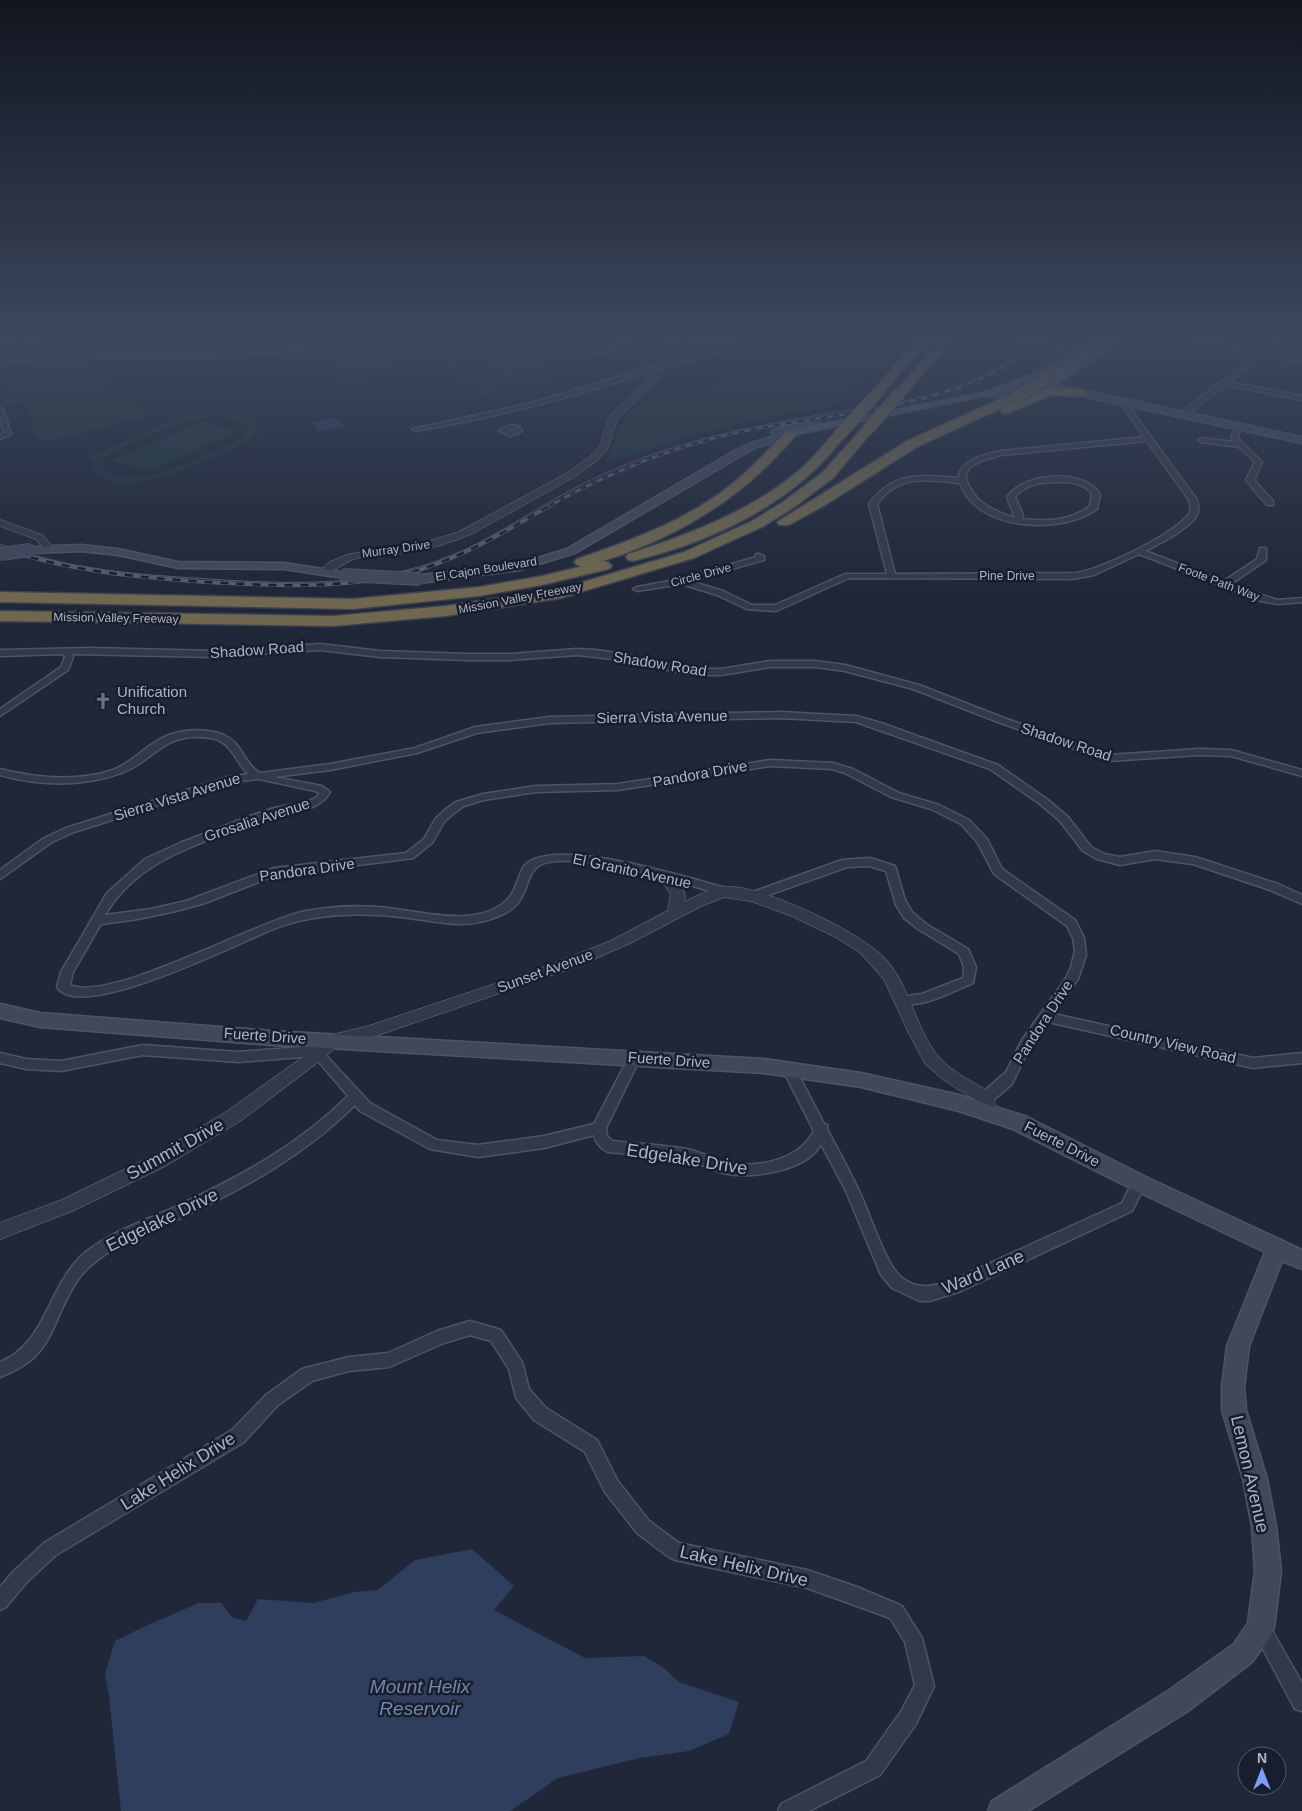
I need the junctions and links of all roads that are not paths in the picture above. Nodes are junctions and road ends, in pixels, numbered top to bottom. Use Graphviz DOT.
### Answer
graph roads {
  1 [pos="4,422"];
  2 [pos="456,422"];
  3 [pos="510,422"];
  4 [pos="612,422"];
  5 [pos="845,422"];
  6 [pos="851,422"];
  7 [pos="876,422"];
  8 [pos="965,422"];
  9 [pos="1136,422"];
  10 [pos="1213,422"];
  11 [pos="822,426"];
  12 [pos="511,427"];
  13 [pos="1240,427"];
  14 [pos="415,429"];
  15 [pos="790,435"];
  16 [pos="0,437"];
  17 [pos="1149,439"];
  18 [pos="1201,440"];
  19 [pos="1302,440"];
  20 [pos="1242,445"];
  21 [pos="740,452"];
  22 [pos="962,481"];
  23 [pos="1270,503"];
  24 [pos="1018,521"];
  25 [pos="0,523"];
  26 [pos="48,548"];
  27 [pos="31,550"];
  28 [pos="1263,550"];
  29 [pos="1138,551"];
  30 [pos="0,554"];
  31 [pos="759,556"];
  32 [pos="325,571"];
  33 [pos="343,575"];
  34 [pos="892,576"];
  35 [pos="420,579"];
  36 [pos="681,581"];
  37 [pos="1225,584"];
  38 [pos="637,589"];
  39 [pos="561,593"];
  40 [pos="448,595"];
  41 [pos="0,597"];
  42 [pos="1302,600"];
  43 [pos="0,616"];
  44 [pos="67,652"];
  45 [pos="0,653"];
  46 [pos="0,713"];
  47 [pos="0,772"];
  48 [pos="1302,773"];
  49 [pos="258,775"];
  50 [pos="0,875"];
  51 [pos="665,876"];
  52 [pos="726,892"];
  53 [pos="751,897"];
  54 [pos="1302,900"];
  55 [pos="674,914"];
  56 [pos="99,920"];
  57 [pos="214,949"];
  58 [pos="904,1000"];
  59 [pos="0,1011"];
  60 [pos="1044,1016"];
  61 [pos="333,1040"];
  62 [pos="318,1054"];
  63 [pos="0,1058"];
  64 [pos="634,1058"];
  65 [pos="1302,1058"];
  66 [pos="788,1068"];
  67 [pos="355,1097"];
  68 [pos="988,1105"];
  69 [pos="599,1128"];
  70 [pos="822,1129"];
  71 [pos="1140,1183"];
  72 [pos="0,1231"];
  73 [pos="1277,1248"];
  74 [pos="1302,1260"];
  75 [pos="0,1370"];
  76 [pos="0,1601"];
  77 [pos="1261,1628"];
  78 [pos="1302,1702"];
  79 [pos="788,1811"];
  80 [pos="1002,1811"];
  1 -- 16 [label="street"];
  2 -- 14 [label="street"];
  3 -- 12 [label="street"];
  4 -- 32 [label="street, Murray Drive"];
  5 -- 11 [label="main road, El Cajon Boulevard"];
  6 -- 40 [label="highway, Mission Valley Freeway, bridge"];
  7 -- 39 [label="highway, Mission Valley Freeway, bridge"];
  8 -- 39 [label="highway"];
  9 -- 17 [label="street, Pine Drive"];
  10 -- 13 [label="main road, El Cajon Boulevard"];
  11 -- 15 [label="main road, El Cajon Boulevard"];
  11 -- 21 [label="main road, El Cajon Boulevard"];
  13 -- 19 [label="main road, El Cajon Boulevard"];
  13 -- 20 [label="street"];
  15 -- 21 [label="main road, El Cajon Boulevard"];
  15 -- 40 [label="highway"];
  17 -- 22 [label="street"];
  17 -- 29 [label="street, Pine Drive"];
  18 -- 20 [label="street"];
  20 -- 23 [label="street"];
  21 -- 35 [label="main road, El Cajon Boulevard"];
  22 -- 24 [label="street"];
  22 -- 34 [label="street"];
  24 -- 24 [label="street"];
  25 -- 26 [label="street"];
  26 -- 27 [label="main road"];
  26 -- 32 [label="main road"];
  27 -- 30 [label="main road, bridge"];
  28 -- 37 [label="street"];
  29 -- 34 [label="street, Pine Drive"];
  29 -- 37 [label="street, Foote Path Way"];
  31 -- 36 [label="street, Circle Drive"];
  32 -- 33 [label="main road, El Cajon Boulevard"];
  33 -- 35 [label="main road, El Cajon Boulevard, bridge"];
  34 -- 36 [label="street, Pine Drive"];
  36 -- 38 [label="street, Circle Drive"];
  37 -- 42 [label="street, Foote Path Way"];
  39 -- 43 [label="highway, Mission Valley Freeway"];
  40 -- 41 [label="highway, Mission Valley Freeway"];
  44 -- 45 [label="street, Shadow Road"];
  44 -- 46 [label="street"];
  44 -- 48 [label="street, Shadow Road"];
  47 -- 49 [label="street"];
  49 -- 50 [label="street, Sierra Vista Avenue"];
  49 -- 54 [label="street, Sierra Vista Avenue"];
  49 -- 56 [label="street, Grosalia Avenue"];
  51 -- 52 [label="street, El Granito Avenue"];
  51 -- 55 [label="street"];
  51 -- 57 [label="street, El Granito Avenue"];
  52 -- 53 [label="street"];
  52 -- 55 [label="street, Sunset Avenue"];
  53 -- 58 [label="street"];
  53 -- 58 [label="street"];
  55 -- 61 [label="street, Sunset Avenue"];
  56 -- 57 [label="street, Grosalia Avenue"];
  56 -- 60 [label="street, Pandora Drive"];
  58 -- 68 [label="street"];
  59 -- 61 [label="main road, Fuerte Drive"];
  60 -- 65 [label="street, Country View Road"];
  60 -- 68 [label="street, Pandora Drive"];
  61 -- 62 [label="street, Summit Drive"];
  61 -- 63 [label="street, Sunset Avenue"];
  61 -- 64 [label="main road, Fuerte Drive"];
  62 -- 67 [label="street"];
  62 -- 72 [label="street, Summit Drive"];
  64 -- 66 [label="main road, Fuerte Drive"];
  64 -- 69 [label="street"];
  66 -- 68 [label="main road, Fuerte Drive"];
  66 -- 70 [label="street, Ward Lane"];
  67 -- 69 [label="street"];
  67 -- 75 [label="street, Edgelake Drive"];
  68 -- 71 [label="main road, Fuerte Drive"];
  69 -- 70 [label="street, Edgelake Drive"];
  70 -- 71 [label="street, Ward Lane"];
  71 -- 73 [label="main road, Fuerte Drive"];
  73 -- 74 [label="main road, Fuerte Drive"];
  73 -- 77 [label="main road, Lemon Avenue"];
  76 -- 79 [label="street, Lake Helix Drive"];
  77 -- 78 [label="street"];
  77 -- 80 [label="main road, Lemon Avenue"];
}
